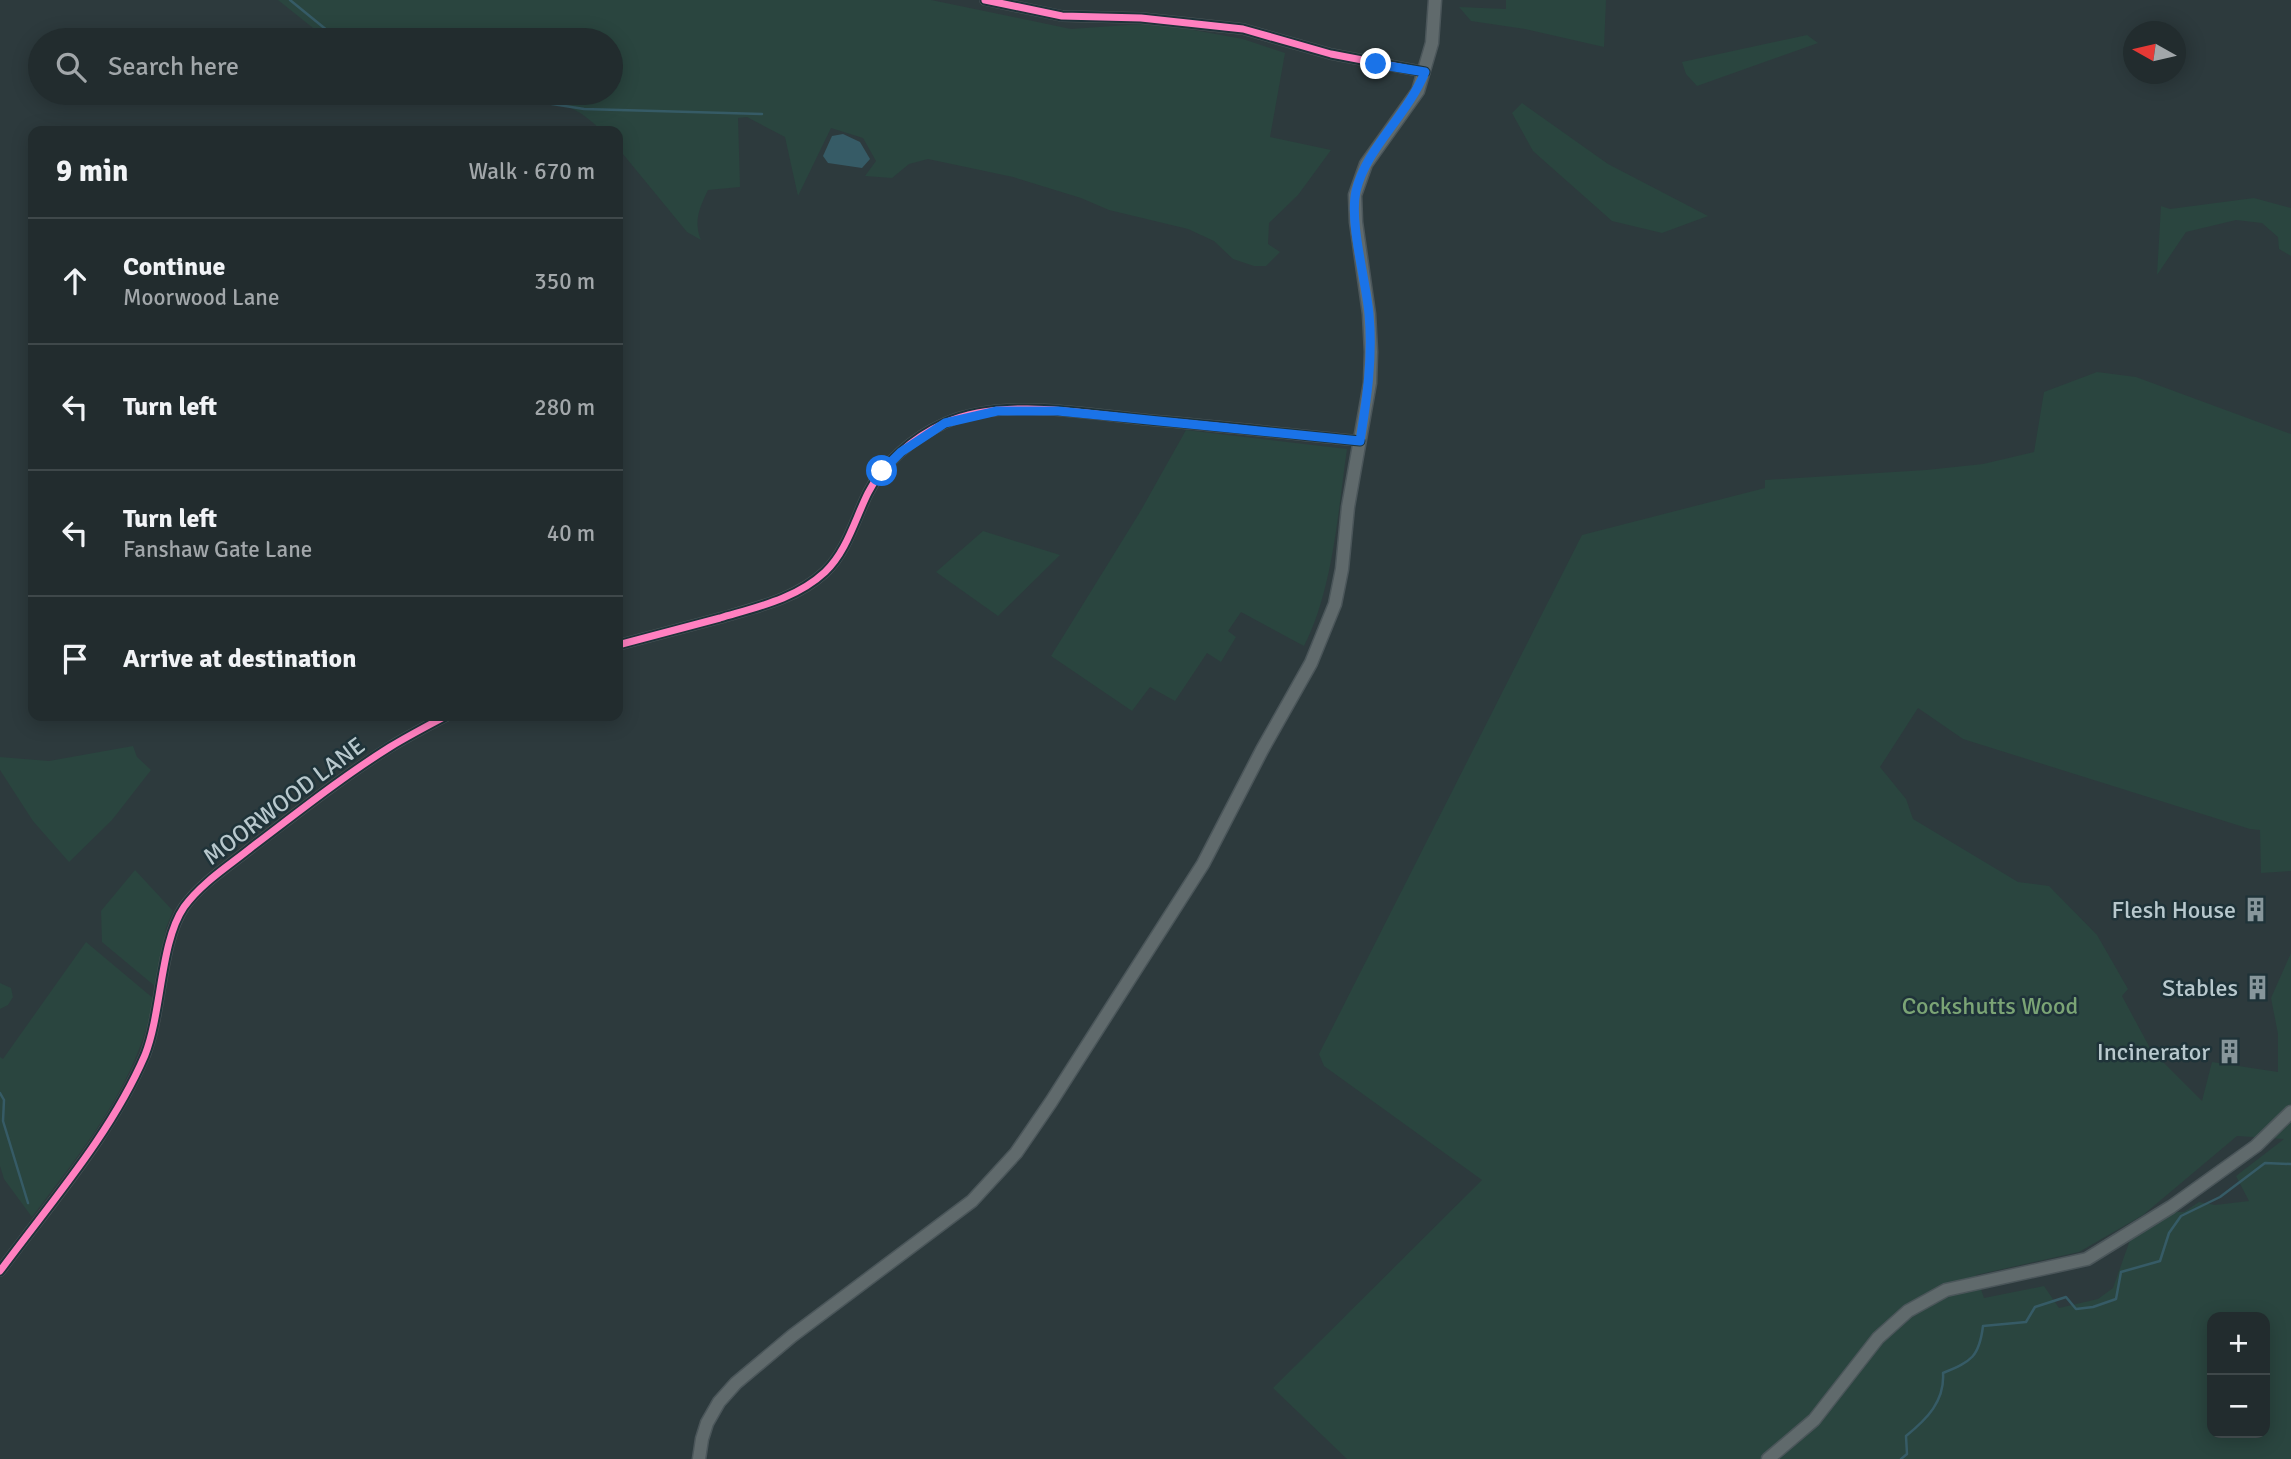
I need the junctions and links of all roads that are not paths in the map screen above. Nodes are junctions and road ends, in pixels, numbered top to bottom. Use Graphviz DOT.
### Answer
graph roads {
  1 [pos="985,0"];
  2 [pos="1435,0"];
  3 [pos="1425,72"];
  4 [pos="1360,441"];
  5 [pos="623,644"];
  6 [pos="437,721"];
  7 [pos="2291,1112"];
  8 [pos="0,1271"];
  9 [pos="699,1459"];
  10 [pos="1768,1459"];
  1 -- 3 [label="street"];
  2 -- 3 [label="main road"];
  3 -- 4 [label="main road"];
  4 -- 5 [label="street"];
  4 -- 9 [label="main road"];
  6 -- 8 [label="street, MOORWOOD LANE"];
  7 -- 10 [label="main road"];
}
